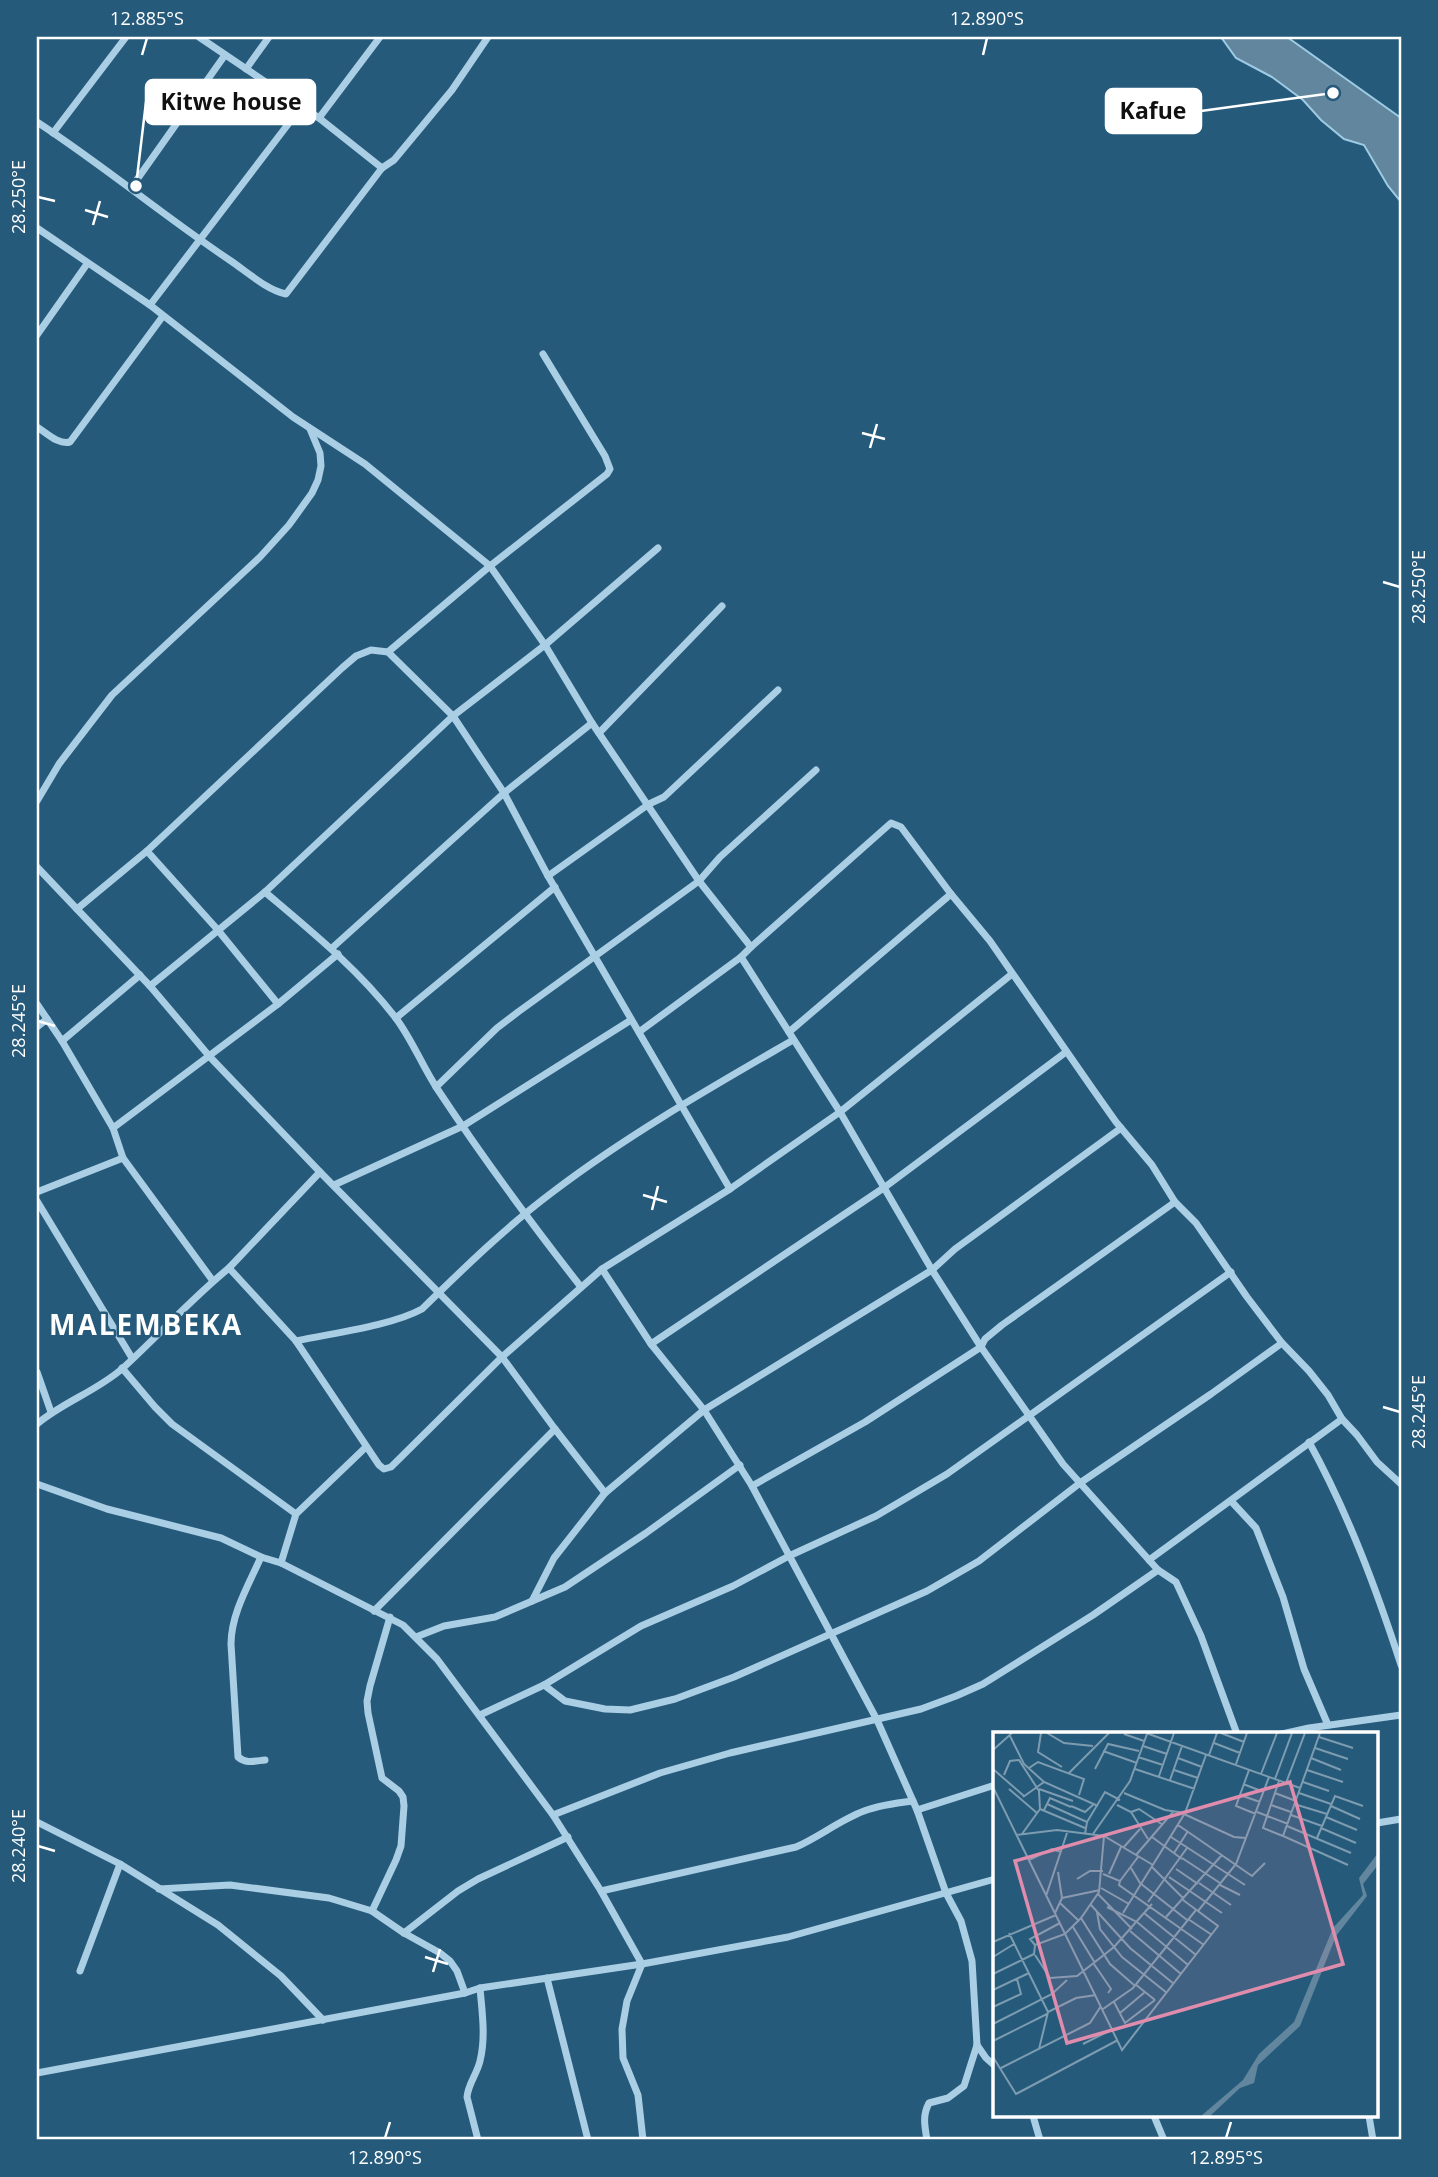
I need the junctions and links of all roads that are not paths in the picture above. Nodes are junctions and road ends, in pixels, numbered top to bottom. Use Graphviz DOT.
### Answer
graph roads {
  1 [pos="126,37"];
  2 [pos="199,37"];
  3 [pos="269,37"];
  4 [pos="380,37"];
  5 [pos="488,37"];
  6 [pos="225,55"];
  7 [pos="246,69"];
  8 [pos="302,106"];
  9 [pos="319,118"];
  10 [pos="37,122"];
  11 [pos="53,133"];
  12 [pos="382,168"];
  13 [pos="131,188"];
  14 [pos="37,228"];
  15 [pos="200,240"];
  16 [pos="87,264"];
  17 [pos="150,305"];
  18 [pos="163,316"];
  19 [pos="37,335"];
  20 [pos="542,354"];
  21 [pos="37,427"];
  22 [pos="310,429"];
  23 [pos="658,548"];
  24 [pos="490,566"];
  25 [pos="722,606"];
  26 [pos="545,645"];
  27 [pos="388,652"];
  28 [pos="778,690"];
  29 [pos="453,716"];
  30 [pos="592,723"];
  31 [pos="599,733"];
  32 [pos="816,771"];
  33 [pos="504,793"];
  34 [pos="37,801"];
  35 [pos="649,804"];
  36 [pos="147,851"];
  37 [pos="37,867"];
  38 [pos="548,876"];
  39 [pos="699,881"];
  40 [pos="555,887"];
  41 [pos="265,892"];
  42 [pos="951,894"];
  43 [pos="77,909"];
  44 [pos="218,929"];
  45 [pos="751,947"];
  46 [pos="335,951"];
  47 [pos="595,956"];
  48 [pos="741,957"];
  49 [pos="1012,974"];
  50 [pos="140,975"];
  51 [pos="150,986"];
  52 [pos="37,1004"];
  53 [pos="278,1004"];
  54 [pos="396,1018"];
  55 [pos="47,1019"];
  56 [pos="631,1020"];
  57 [pos="37,1027"];
  58 [pos="639,1032"];
  59 [pos="789,1032"];
  60 [pos="793,1040"];
  61 [pos="62,1041"];
  62 [pos="1066,1052"];
  63 [pos="210,1057"];
  64 [pos="436,1087"];
  65 [pos="680,1105"];
  66 [pos="840,1112"];
  67 [pos="463,1126"];
  68 [pos="113,1128"];
  69 [pos="1121,1128"];
  70 [pos="122,1158"];
  71 [pos="320,1172"];
  72 [pos="334,1185"];
  73 [pos="884,1187"];
  74 [pos="730,1189"];
  75 [pos="37,1192"];
  76 [pos="37,1201"];
  77 [pos="1175,1202"];
  78 [pos="525,1214"];
  79 [pos="229,1268"];
  80 [pos="603,1269"];
  81 [pos="932,1270"];
  82 [pos="1231,1272"];
  83 [pos="213,1282"];
  84 [pos="581,1287"];
  85 [pos="439,1292"];
  86 [pos="296,1341"];
  87 [pos="1282,1343"];
  88 [pos="650,1345"];
  89 [pos="981,1347"];
  90 [pos="502,1357"];
  91 [pos="132,1358"];
  92 [pos="122,1368"];
  93 [pos="37,1372"];
  94 [pos="704,1410"];
  95 [pos="51,1412"];
  96 [pos="1030,1414"];
  97 [pos="1342,1419"];
  98 [pos="37,1424"];
  99 [pos="555,1429"];
  100 [pos="1310,1442"];
  101 [pos="366,1447"];
  102 [pos="740,1465"];
  103 [pos="1080,1483"];
  104 [pos="37,1484"];
  105 [pos="1401,1484"];
  106 [pos="752,1486"];
  107 [pos="606,1493"];
  108 [pos="1231,1501"];
  109 [pos="296,1514"];
  110 [pos="789,1556"];
  111 [pos="261,1557"];
  112 [pos="1149,1560"];
  113 [pos="281,1563"];
  114 [pos="1158,1570"];
  115 [pos="533,1601"];
  116 [pos="374,1611"];
  117 [pos="390,1617"];
  118 [pos="833,1635"];
  119 [pos="416,1637"];
  120 [pos="1401,1665"];
  121 [pos="544,1685"];
  122 [pos="480,1715"];
  123 [pos="1401,1715"];
  124 [pos="877,1720"];
  125 [pos="1328,1725"];
  126 [pos="1236,1732"];
  127 [pos="1292,1732"];
  128 [pos="265,1760"];
  129 [pos="993,1786"];
  130 [pos="913,1801"];
  131 [pos="917,1810"];
  132 [pos="554,1815"];
  133 [pos="1401,1819"];
  134 [pos="37,1822"];
  135 [pos="1378,1823"];
  136 [pos="568,1837"];
  137 [pos="120,1864"];
  138 [pos="993,1880"];
  139 [pos="158,1889"];
  140 [pos="601,1891"];
  141 [pos="946,1893"];
  142 [pos="372,1911"];
  143 [pos="404,1933"];
  144 [pos="642,1964"];
  145 [pos="80,1971"];
  146 [pos="547,1978"];
  147 [pos="480,1988"];
  148 [pos="465,1993"];
  149 [pos="323,2020"];
  150 [pos="977,2045"];
  151 [pos="993,2064"];
  152 [pos="37,2073"];
  153 [pos="1033,2118"];
  154 [pos="1155,2118"];
  155 [pos="1369,2118"];
  156 [pos="478,2140"];
  157 [pos="588,2140"];
  158 [pos="643,2140"];
  159 [pos="928,2140"];
  160 [pos="1040,2140"];
  161 [pos="1164,2140"];
  162 [pos="1373,2140"];
  1 -- 11 [label="street"];
  2 -- 6 [label="street"];
  3 -- 7 [label="street"];
  4 -- 9 [label="street"];
  5 -- 12 [label="street"];
  6 -- 7 [label="street"];
  6 -- 13 [label="street"];
  7 -- 8 [label="street"];
  8 -- 9 [label="street"];
  8 -- 15 [label="street"];
  9 -- 12 [label="street"];
  10 -- 11 [label="street"];
  11 -- 13 [label="street"];
  12 -- 15 [label="street"];
  13 -- 15 [label="street"];
  14 -- 16 [label="street"];
  15 -- 17 [label="street"];
  16 -- 17 [label="street"];
  16 -- 19 [label="street"];
  17 -- 18 [label="street"];
  18 -- 21 [label="street"];
  18 -- 22 [label="street"];
  20 -- 24 [label="street"];
  22 -- 24 [label="street"];
  22 -- 34 [label="street"];
  23 -- 26 [label="street"];
  24 -- 26 [label="street"];
  24 -- 27 [label="street"];
  25 -- 31 [label="street"];
  26 -- 29 [label="street"];
  26 -- 30 [label="street"];
  27 -- 29 [label="street"];
  27 -- 36 [label="street"];
  28 -- 35 [label="street"];
  29 -- 33 [label="street"];
  29 -- 41 [label="street"];
  30 -- 31 [label="street"];
  30 -- 33 [label="street"];
  31 -- 35 [label="street"];
  32 -- 39 [label="street"];
  33 -- 38 [label="street"];
  33 -- 46 [label="street"];
  35 -- 38 [label="street"];
  35 -- 39 [label="street"];
  36 -- 43 [label="street"];
  36 -- 44 [label="street"];
  37 -- 43 [label="street"];
  38 -- 40 [label="street"];
  39 -- 45 [label="street"];
  39 -- 47 [label="street"];
  40 -- 47 [label="street"];
  40 -- 54 [label="street"];
  41 -- 44 [label="street"];
  41 -- 46 [label="street"];
  42 -- 45 [label="street"];
  42 -- 49 [label="street"];
  42 -- 59 [label="street"];
  43 -- 50 [label="street"];
  44 -- 51 [label="street"];
  44 -- 53 [label="street"];
  45 -- 48 [label="street"];
  46 -- 53 [label="street"];
  46 -- 54 [label="street"];
  47 -- 56 [label="street"];
  47 -- 64 [label="street"];
  48 -- 58 [label="street"];
  48 -- 59 [label="street"];
  49 -- 62 [label="street"];
  49 -- 66 [label="street"];
  50 -- 51 [label="street"];
  50 -- 61 [label="street"];
  51 -- 63 [label="street"];
  52 -- 55 [label="street"];
  53 -- 63 [label="street"];
  54 -- 64 [label="street"];
  55 -- 57 [label="street"];
  55 -- 61 [label="street"];
  56 -- 58 [label="street"];
  56 -- 67 [label="street"];
  58 -- 65 [label="street"];
  59 -- 60 [label="street"];
  60 -- 65 [label="street"];
  60 -- 66 [label="street"];
  61 -- 68 [label="street"];
  62 -- 69 [label="street"];
  62 -- 73 [label="street"];
  63 -- 68 [label="street"];
  63 -- 71 [label="street"];
  64 -- 67 [label="street"];
  65 -- 74 [label="street"];
  65 -- 78 [label="street"];
  66 -- 73 [label="street"];
  66 -- 74 [label="street"];
  67 -- 72 [label="street"];
  67 -- 78 [label="street"];
  68 -- 70 [label="street"];
  69 -- 77 [label="street"];
  69 -- 81 [label="street"];
  70 -- 75 [label="street"];
  70 -- 83 [label="street"];
  71 -- 72 [label="street"];
  71 -- 79 [label="street"];
  72 -- 85 [label="street"];
  73 -- 81 [label="street"];
  73 -- 88 [label="street"];
  74 -- 80 [label="street"];
  76 -- 91 [label="street"];
  77 -- 82 [label="street"];
  77 -- 89 [label="street"];
  78 -- 84 [label="street"];
  78 -- 85 [label="street"];
  79 -- 83 [label="street"];
  79 -- 86 [label="street"];
  80 -- 84 [label="street"];
  80 -- 88 [label="street"];
  81 -- 89 [label="street"];
  81 -- 94 [label="street"];
  82 -- 87 [label="street"];
  82 -- 96 [label="street"];
  83 -- 91 [label="street"];
  84 -- 90 [label="street"];
  85 -- 86 [label="street"];
  85 -- 90 [label="street"];
  86 -- 101 [label="street"];
  87 -- 97 [label="street"];
  87 -- 103 [label="street"];
  88 -- 94 [label="street"];
  89 -- 96 [label="street"];
  89 -- 106 [label="street"];
  90 -- 99 [label="street"];
  90 -- 101 [label="street"];
  91 -- 92 [label="street"];
  92 -- 95 [label="street"];
  92 -- 109 [label="street"];
  93 -- 95 [label="street"];
  94 -- 102 [label="street"];
  94 -- 107 [label="street"];
  95 -- 98 [label="street"];
  96 -- 103 [label="street"];
  96 -- 110 [label="street"];
  97 -- 100 [label="street"];
  97 -- 105 [label="street"];
  99 -- 107 [label="street"];
  99 -- 116 [label="street"];
  100 -- 108 [label="street"];
  100 -- 120 [label="street"];
  101 -- 109 [label="street"];
  102 -- 106 [label="street"];
  102 -- 115 [label="street"];
  103 -- 112 [label="street"];
  103 -- 118 [label="street"];
  104 -- 111 [label="street"];
  106 -- 110 [label="street"];
  107 -- 115 [label="street"];
  108 -- 112 [label="street"];
  108 -- 125 [label="street"];
  109 -- 113 [label="street"];
  110 -- 118 [label="street"];
  110 -- 121 [label="street"];
  111 -- 113 [label="street"];
  111 -- 128 [label="street"];
  112 -- 114 [label="street"];
  113 -- 116 [label="street"];
  114 -- 124 [label="street"];
  114 -- 126 [label="street"];
  115 -- 119 [label="street"];
  116 -- 117 [label="street"];
  117 -- 119 [label="street"];
  117 -- 142 [label="street"];
  118 -- 121 [label="street"];
  118 -- 124 [label="street"];
  119 -- 122 [label="street"];
  121 -- 122 [label="street"];
  122 -- 132 [label="street"];
  123 -- 125 [label="street"];
  124 -- 130 [label="street"];
  124 -- 132 [label="street"];
  125 -- 127 [label="street"];
  129 -- 131 [label="street"];
  130 -- 131 [label="street"];
  130 -- 140 [label="street"];
  131 -- 141 [label="street"];
  132 -- 136 [label="street"];
  133 -- 135 [label="street"];
  134 -- 137 [label="street"];
  136 -- 140 [label="street"];
  136 -- 143 [label="street"];
  137 -- 139 [label="street"];
  137 -- 145 [label="street"];
  138 -- 141 [label="street"];
  139 -- 142 [label="street"];
  139 -- 149 [label="street"];
  140 -- 144 [label="street"];
  141 -- 144 [label="street"];
  141 -- 150 [label="street"];
  142 -- 143 [label="street"];
  143 -- 148 [label="street"];
  144 -- 146 [label="street"];
  144 -- 158 [label="street"];
  146 -- 147 [label="street"];
  146 -- 157 [label="street"];
  147 -- 148 [label="street"];
  147 -- 156 [label="street"];
  148 -- 149 [label="street"];
  149 -- 152 [label="street"];
  150 -- 151 [label="street"];
  150 -- 159 [label="street"];
  153 -- 160 [label="street"];
  154 -- 161 [label="street"];
  155 -- 162 [label="street"];
}
